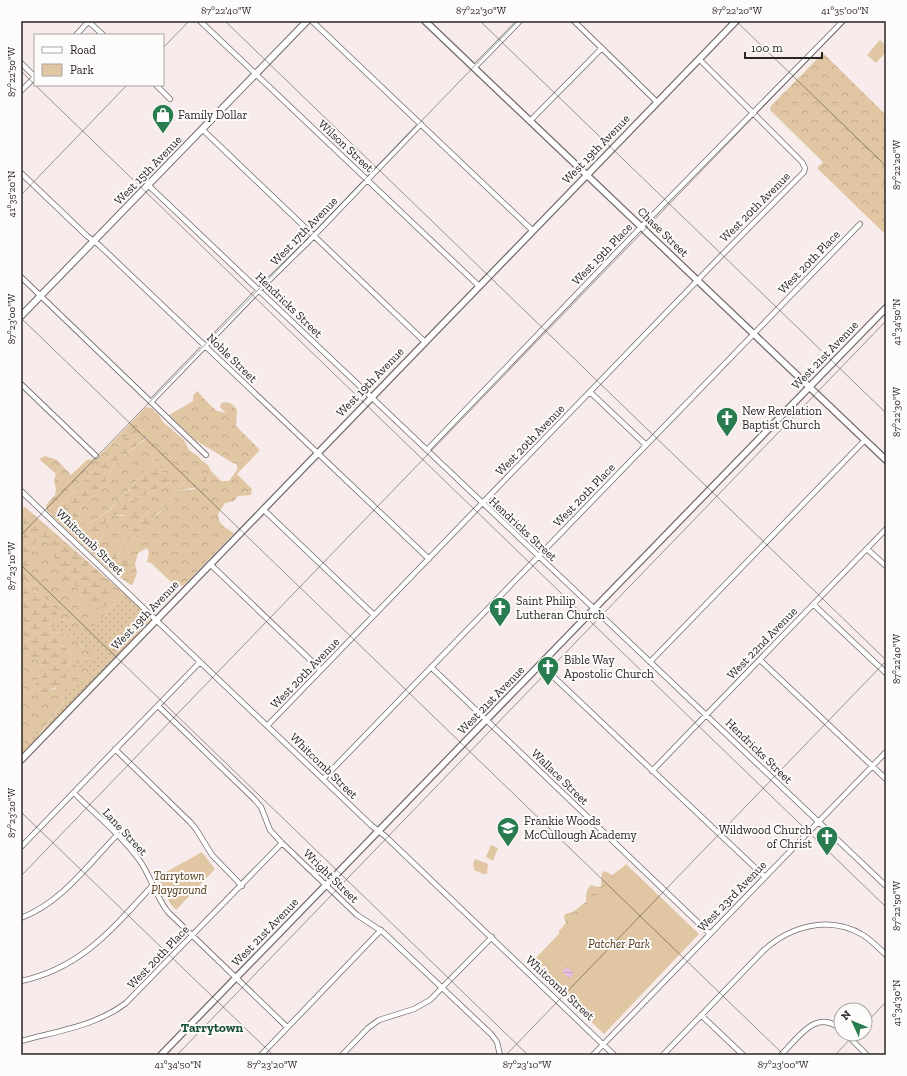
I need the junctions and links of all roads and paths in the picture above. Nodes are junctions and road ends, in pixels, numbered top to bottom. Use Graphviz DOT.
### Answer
graph roads {
  1 [pos="89,21"];
  2 [pos="200,21"];
  3 [pos="307,21"];
  4 [pos="312,21"];
  5 [pos="425,21"];
  6 [pos="520,21"];
  7 [pos="574,21"];
  8 [pos="736,21"];
  9 [pos="843,21"];
  10 [pos="77,34"];
  11 [pos="102,34"];
  12 [pos="602,48"];
  13 [pos="699,59"];
  14 [pos="21,64"];
  15 [pos="474,68"];
  16 [pos="256,74"];
  17 [pos="34,76"];
  18 [pos="34,78"];
  19 [pos="157,86"];
  20 [pos="21,91"];
  21 [pos="170,99"];
  22 [pos="658,102"];
  23 [pos="753,113"];
  24 [pos="530,121"];
  25 [pos="420,124"];
  26 [pos="202,129"];
  27 [pos="21,173"];
  28 [pos="586,175"];
  29 [pos="367,179"];
  30 [pos="148,185"];
  31 [pos="860,224"];
  32 [pos="642,227"];
  33 [pos="532,230"];
  34 [pos="314,236"];
  35 [pos="94,241"];
  36 [pos="21,277"];
  37 [pos="698,281"];
  38 [pos="479,286"];
  39 [pos="259,290"];
  40 [pos="41,296"];
  41 [pos="886,308"];
  42 [pos="21,316"];
  43 [pos="753,334"];
  44 [pos="425,342"];
  45 [pos="205,346"];
  46 [pos="21,384"];
  47 [pos="809,387"];
  48 [pos="590,392"];
  49 [pos="371,397"];
  50 [pos="151,402"];
  51 [pos="865,440"];
  52 [pos="646,445"];
  53 [pos="427,450"];
  54 [pos="318,453"];
  55 [pos="206,455"];
  56 [pos="96,456"];
  57 [pos="886,460"];
  58 [pos="21,491"];
  59 [pos="482,503"];
  60 [pos="264,509"];
  61 [pos="886,529"];
  62 [pos="867,548"];
  63 [pos="538,556"];
  64 [pos="429,559"];
  65 [pos="210,564"];
  66 [pos="886,566"];
  67 [pos="814,605"];
  68 [pos="594,609"];
  69 [pos="374,615"];
  70 [pos="156,620"];
  71 [pos="760,660"];
  72 [pos="200,662"];
  73 [pos="650,662"];
  74 [pos="541,665"];
  75 [pos="431,667"];
  76 [pos="321,670"];
  77 [pos="886,673"];
  78 [pos="158,706"];
  79 [pos="706,715"];
  80 [pos="486,720"];
  81 [pos="268,726"];
  82 [pos="115,749"];
  83 [pos="886,752"];
  84 [pos="21,760"];
  85 [pos="872,766"];
  86 [pos="652,771"];
  87 [pos="323,779"];
  88 [pos="886,779"];
  89 [pos="74,793"];
  90 [pos="818,822"];
  91 [pos="378,831"];
  92 [pos="117,835"];
  93 [pos="282,844"];
  94 [pos="21,847"];
  95 [pos="765,877"];
  96 [pos="154,885"];
  97 [pos="325,885"];
  98 [pos="242,886"];
  99 [pos="886,886"];
  100 [pos="21,918"];
  101 [pos="381,930"];
  102 [pos="710,934"];
  103 [pos="193,936"];
  104 [pos="492,937"];
  105 [pos="886,955"];
  106 [pos="236,978"];
  107 [pos="21,981"];
  108 [pos="443,988"];
  109 [pos="701,1015"];
  110 [pos="833,1023"];
  111 [pos="288,1027"];
  112 [pos="21,1041"];
  113 [pos="854,1042"];
  114 [pos="604,1044"];
  115 [pos="500,1054"];
  116 [pos="161,1055"];
  117 [pos="261,1055"];
  118 [pos="342,1055"];
  119 [pos="593,1055"];
  120 [pos="614,1055"];
  121 [pos="662,1055"];
  122 [pos="743,1055"];
  123 [pos="781,1055"];
  124 [pos="868,1055"];
  1 -- 10 [label="street"];
  1 -- 11 [label="street"];
  2 -- 16 [label="street, Wilson Street"];
  3 -- 16 [label="main road, West 15th Avenue"];
  4 -- 25 [label="street"];
  5 -- 15 [label="street, Chase Street"];
  6 -- 15 [label="street"];
  7 -- 12 [label="street"];
  8 -- 13 [label="street, West 19th Avenue"];
  9 -- 23 [label="street, West 19th Place"];
  12 -- 22 [label="street"];
  12 -- 24 [label="street"];
  13 -- 22 [label="street, West 19th Avenue"];
  13 -- 23 [label="street"];
  14 -- 17 [label="street"];
  15 -- 24 [label="street, Chase Street"];
  16 -- 26 [label="main road, West 15th Avenue"];
  16 -- 29 [label="street, Wilson Street"];
  18 -- 20 [label="street"];
  19 -- 21 [label="street"];
  22 -- 28 [label="street, West 19th Avenue"];
  23 -- 32 [label="street, West 19th Place"];
  23 -- 37 [label="street, West 20th Avenue"];
  24 -- 28 [label="street, Chase Street"];
  25 -- 29 [label="street, West 17th Avenue"];
  25 -- 33 [label="street"];
  26 -- 30 [label="main road, West 15th Avenue"];
  26 -- 34 [label="street"];
  27 -- 35 [label="street, Noble Street"];
  28 -- 32 [label="street, Chase Street"];
  28 -- 33 [label="street, West 19th Avenue"];
  29 -- 34 [label="street, West 17th Avenue"];
  29 -- 38 [label="street, Wilson Street"];
  30 -- 35 [label="main road, West 15th Avenue"];
  30 -- 39 [label="street, Hendricks Street"];
  31 -- 43 [label="street, West 20th Place"];
  32 -- 37 [label="street, Chase Street"];
  32 -- 53 [label="street, West 19th Place"];
  33 -- 38 [label="street, West 19th Avenue"];
  34 -- 39 [label="street, West 17th Avenue"];
  34 -- 44 [label="street"];
  35 -- 40 [label="main road, West 15th Avenue"];
  35 -- 45 [label="street, Noble Street"];
  36 -- 40 [label="street"];
  37 -- 43 [label="street, Chase Street"];
  37 -- 48 [label="street, West 20th Avenue"];
  38 -- 44 [label="street, West 19th Avenue"];
  39 -- 45 [label="street, West 17th Avenue"];
  39 -- 49 [label="street, Hendricks Street"];
  40 -- 42 [label="main road, West 15th Avenue"];
  40 -- 50 [label="street"];
  41 -- 47 [label="street, West 21st Avenue"];
  43 -- 47 [label="street, Chase Street"];
  43 -- 52 [label="street, West 20th Place"];
  44 -- 49 [label="street, West 19th Avenue"];
  45 -- 50 [label="street, West 17th Avenue"];
  45 -- 54 [label="street, Noble Street"];
  46 -- 56 [label="street"];
  47 -- 51 [label="street, Chase Street"];
  47 -- 68 [label="street, West 21st Avenue"];
  48 -- 52 [label="street"];
  48 -- 59 [label="street, West 20th Avenue"];
  49 -- 53 [label="street, Hendricks Street"];
  49 -- 54 [label="street, West 19th Avenue"];
  50 -- 55 [label="street"];
  51 -- 57 [label="street, Chase Street"];
  51 -- 73 [label="street"];
  52 -- 63 [label="street, West 20th Place"];
  53 -- 59 [label="street, Hendricks Street"];
  54 -- 60 [label="street, West 19th Avenue"];
  54 -- 64 [label="street, Noble Street"];
  58 -- 70 [label="street, Whitcomb Street"];
  59 -- 63 [label="street, Hendricks Street"];
  59 -- 64 [label="street, West 20th Avenue"];
  60 -- 65 [label="street, West 19th Avenue"];
  60 -- 69 [label="street"];
  61 -- 62 [label="street, West 22nd Avenue"];
  62 -- 66 [label="street"];
  62 -- 67 [label="street, West 22nd Avenue"];
  63 -- 68 [label="street, Hendricks Street"];
  63 -- 75 [label="street, West 20th Place"];
  64 -- 69 [label="street, West 20th Avenue"];
  65 -- 70 [label="street, West 19th Avenue"];
  65 -- 76 [label="street"];
  67 -- 71 [label="street, West 22nd Avenue"];
  67 -- 77 [label="street"];
  68 -- 73 [label="street, Hendricks Street"];
  68 -- 74 [label="street, West 21st Avenue"];
  69 -- 76 [label="street, West 20th Avenue"];
  70 -- 72 [label="street, Whitcomb Street"];
  70 -- 84 [label="street, West 19th Avenue"];
  71 -- 79 [label="street, West 22nd Avenue"];
  71 -- 85 [label="street"];
  72 -- 78 [label="street"];
  72 -- 81 [label="street, Whitcomb Street"];
  73 -- 79 [label="street, Hendricks Street"];
  74 -- 80 [label="street, West 21st Avenue"];
  74 -- 86 [label="street"];
  75 -- 80 [label="street, Wallace Street"];
  75 -- 87 [label="street, West 20th Place"];
  76 -- 81 [label="street, West 20th Avenue"];
  78 -- 82 [label="street"];
  78 -- 93 [label="street, Wright Street"];
  79 -- 86 [label="street, West 22nd Avenue"];
  79 -- 90 [label="street, Hendricks Street"];
  80 -- 91 [label="street, West 21st Avenue"];
  80 -- 102 [label="street, Wallace Street"];
  81 -- 87 [label="street, Whitcomb Street"];
  82 -- 89 [label="street"];
  82 -- 98 [label="street"];
  83 -- 85 [label="street, West 23rd Avenue"];
  85 -- 88 [label="street"];
  85 -- 90 [label="street, West 23rd Avenue"];
  86 -- 95 [label="street"];
  87 -- 91 [label="street, Whitcomb Street"];
  89 -- 92 [label="street, Lane Street"];
  89 -- 94 [label="street"];
  90 -- 95 [label="street, West 23rd Avenue"];
  90 -- 99 [label="street, Hendricks Street"];
  91 -- 97 [label="street, West 21st Avenue"];
  91 -- 104 [label="street, Whitcomb Street"];
  92 -- 96 [label="street, Lane Street"];
  92 -- 100 [label="street"];
  93 -- 97 [label="street, Wright Street"];
  93 -- 98 [label="street, West 20th Place"];
  95 -- 102 [label="street, West 23rd Avenue"];
  96 -- 103 [label="street, Lane Street"];
  96 -- 107 [label="street"];
  97 -- 101 [label="street, Wright Street"];
  97 -- 106 [label="street, West 21st Avenue"];
  98 -- 103 [label="street, West 20th Place"];
  101 -- 108 [label="street, Wright Street"];
  101 -- 111 [label="street"];
  102 -- 114 [label="street, West 23rd Avenue"];
  103 -- 106 [label="street, Lane Street"];
  103 -- 112 [label="street, West 20th Place"];
  104 -- 108 [label="street"];
  104 -- 114 [label="street, Whitcomb Street"];
  105 -- 109 [label="street"];
  106 -- 111 [label="street, Lane Street"];
  106 -- 116 [label="street, West 21st Avenue"];
  108 -- 115 [label="street, Wright Street"];
  108 -- 118 [label="street"];
  109 -- 121 [label="street"];
  109 -- 122 [label="street"];
  110 -- 123 [label="street"];
  111 -- 117 [label="street"];
  113 -- 124 [label="street"];
  114 -- 119 [label="street, West 23rd Avenue"];
  114 -- 120 [label="street, Whitcomb Street"];
}
